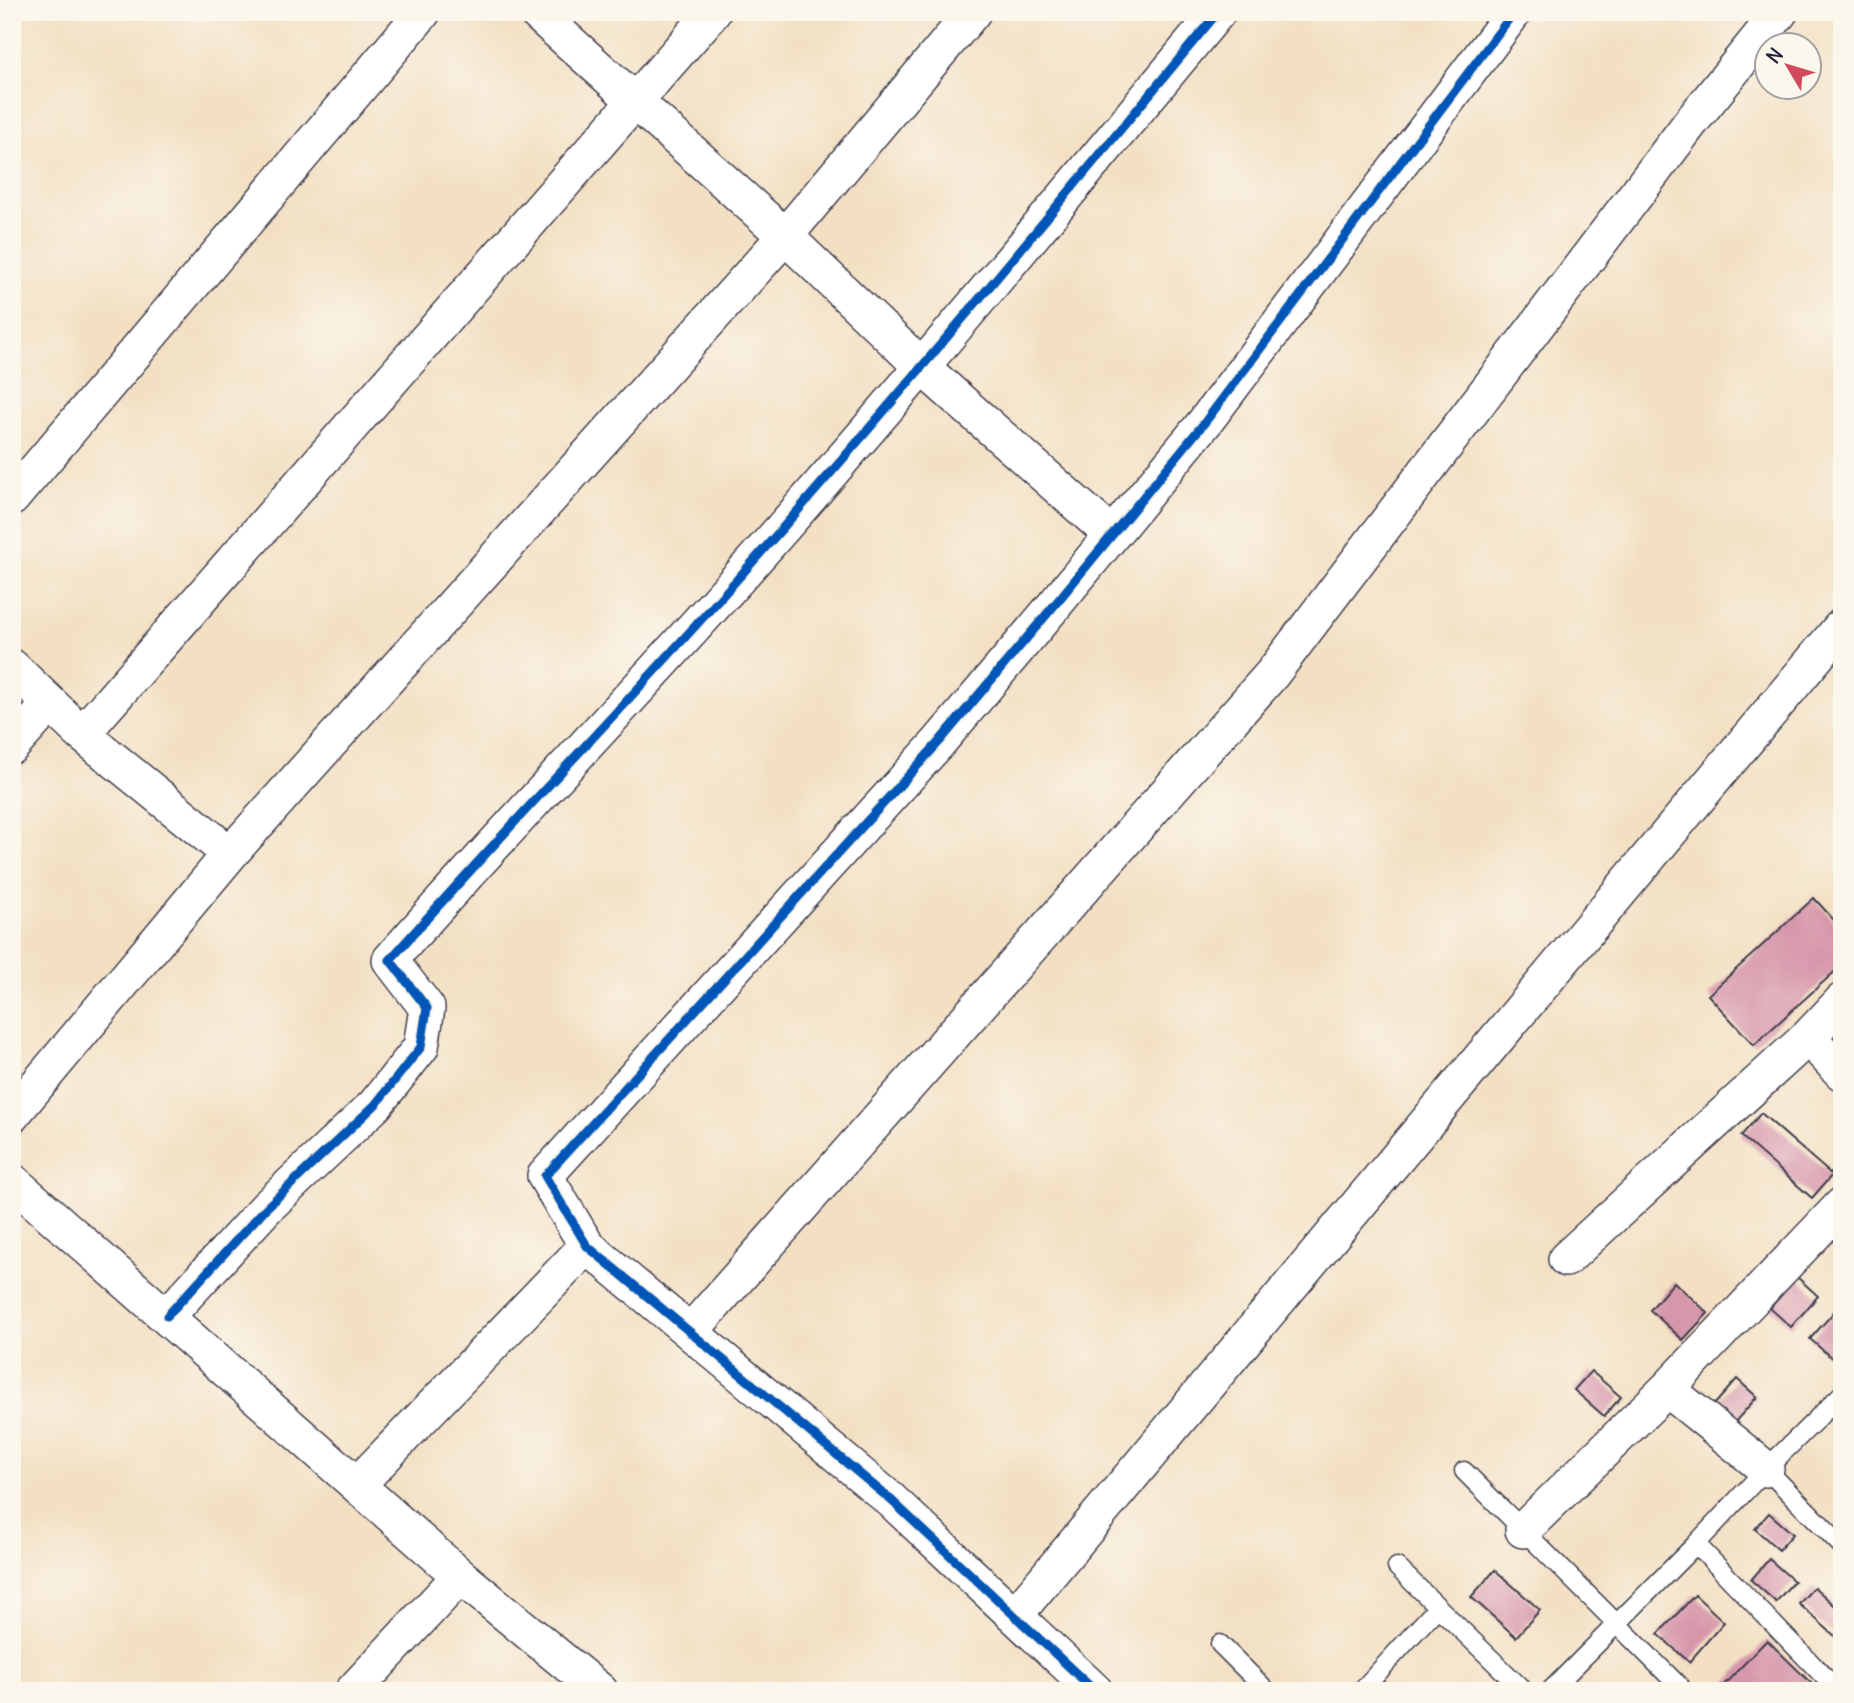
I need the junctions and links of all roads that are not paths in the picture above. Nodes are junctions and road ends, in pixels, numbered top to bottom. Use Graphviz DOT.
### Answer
graph roads {
  1 [pos="423,12"];
  2 [pos="536,12"];
  3 [pos="713,12"];
  4 [pos="973,12"];
  5 [pos="1218,12"];
  6 [pos="1514,12"];
  7 [pos="1780,12"];
  8 [pos="635,102"];
  9 [pos="785,236"];
  10 [pos="923,368"];
  11 [pos="12,498"];
  12 [pos="1112,535"];
  13 [pos="1842,626"];
  14 [pos="12,667"];
  15 [pos="50,704"];
  16 [pos="82,734"];
  17 [pos="12,746"];
  18 [pos="230,854"];
  19 [pos="1842,1000"];
  20 [pos="1808,1037"];
  21 [pos="1842,1073"];
  22 [pos="12,1115"];
  23 [pos="12,1181"];
  24 [pos="1842,1205"];
  25 [pos="587,1246"];
  26 [pos="1566,1259"];
  27 [pos="167,1316"];
  28 [pos="690,1332"];
  29 [pos="1667,1389"];
  30 [pos="1842,1394"];
  31 [pos="1766,1469"];
  32 [pos="1464,1471"];
  33 [pos="357,1485"];
  34 [pos="1523,1530"];
  35 [pos="1696,1544"];
  36 [pos="1842,1546"];
  37 [pos="1397,1567"];
  38 [pos="460,1576"];
  39 [pos="1438,1607"];
  40 [pos="1015,1615"];
  41 [pos="1617,1623"];
  42 [pos="1220,1644"];
  43 [pos="354,1691"];
  44 [pos="600,1691"];
  45 [pos="1095,1691"];
  46 [pos="1267,1691"];
  47 [pos="1361,1691"];
  48 [pos="1524,1691"];
  49 [pos="1550,1691"];
  50 [pos="1684,1691"];
  51 [pos="1838,1691"];
  1 -- 11 [label="street"];
  2 -- 8 [label="street"];
  3 -- 8 [label="street"];
  4 -- 9 [label="street"];
  5 -- 10 [label="street"];
  6 -- 12 [label="street"];
  7 -- 28 [label="street"];
  8 -- 9 [label="street"];
  8 -- 16 [label="street"];
  9 -- 10 [label="street"];
  9 -- 18 [label="street"];
  10 -- 12 [label="street"];
  10 -- 27 [label="street"];
  12 -- 25 [label="street"];
  13 -- 40 [label="street"];
  14 -- 15 [label="street"];
  15 -- 16 [label="street"];
  15 -- 17 [label="street"];
  16 -- 18 [label="street"];
  18 -- 22 [label="street"];
  19 -- 20 [label="street"];
  20 -- 21 [label="street"];
  20 -- 26 [label="street"];
  23 -- 27 [label="street"];
  24 -- 29 [label="street"];
  25 -- 28 [label="street"];
  25 -- 33 [label="street"];
  27 -- 33 [label="street"];
  28 -- 40 [label="street"];
  29 -- 31 [label="street"];
  29 -- 34 [label="street"];
  30 -- 31 [label="lane"];
  31 -- 35 [label="lane"];
  31 -- 36 [label="lane"];
  32 -- 34 [label="lane"];
  33 -- 38 [label="street"];
  34 -- 41 [label="lane"];
  35 -- 41 [label="lane"];
  35 -- 51 [label="lane"];
  37 -- 39 [label="lane"];
  38 -- 43 [label="street"];
  38 -- 44 [label="street"];
  39 -- 47 [label="lane"];
  39 -- 48 [label="lane"];
  40 -- 45 [label="street"];
  41 -- 49 [label="lane"];
  41 -- 50 [label="lane"];
  42 -- 46 [label="lane"];
}
